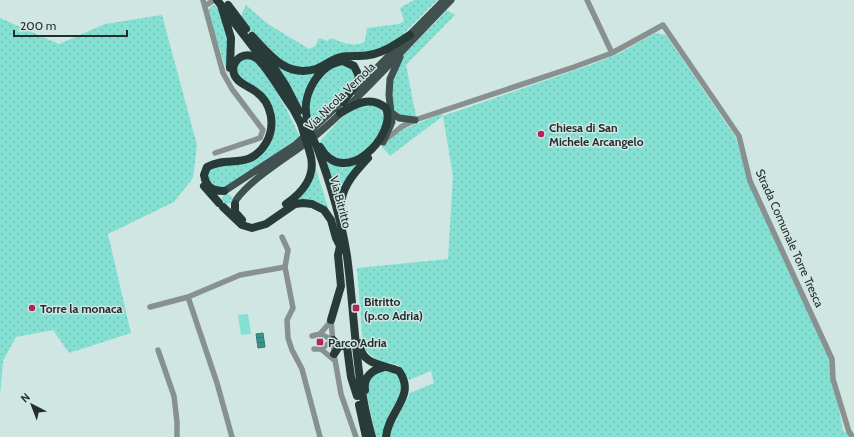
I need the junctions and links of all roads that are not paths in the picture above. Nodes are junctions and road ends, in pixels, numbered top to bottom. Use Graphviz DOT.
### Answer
graph roads {
  1 [pos="451,0"];
  2 [pos="587,0"];
  3 [pos="219,1"];
  4 [pos="204,3"];
  5 [pos="442,4"];
  6 [pos="252,36"];
  7 [pos="411,38"];
  8 [pos="612,53"];
  9 [pos="343,102"];
  10 [pos="294,110"];
  11 [pos="340,113"];
  12 [pos="392,113"];
  13 [pos="415,120"];
  14 [pos="304,121"];
  15 [pos="383,142"];
  16 [pos="315,148"];
  17 [pos="215,153"];
  18 [pos="225,191"];
  19 [pos="236,202"];
  20 [pos="221,205"];
  21 [pos="282,237"];
  22 [pos="340,246"];
  23 [pos="285,267"];
  24 [pos="349,279"];
  25 [pos="188,297"];
  26 [pos="150,307"];
  27 [pos="331,320"];
  28 [pos="354,326"];
  29 [pos="320,334"];
  30 [pos="312,336"];
  31 [pos="336,342"];
  32 [pos="314,349"];
  33 [pos="321,349"];
  34 [pos="158,350"];
  35 [pos="335,358"];
  36 [pos="385,366"];
  37 [pos="357,396"];
  38 [pos="177,437"];
  39 [pos="232,437"];
  40 [pos="320,437"];
  41 [pos="356,437"];
  42 [pos="366,437"];
  43 [pos="373,437"];
  44 [pos="386,437"];
  45 [pos="853,437"];
  1 -- 5 [label="main road, Via Nicola Vernola"];
  2 -- 8 [label="street"];
  3 -- 4 [label="street"];
  3 -- 6 [label="highway, Via Bitritto"];
  3 -- 10 [label="highway, Via Bitritto"];
  3 -- 20 [label="highway"];
  4 -- 17 [label="street"];
  5 -- 7 [label="main road, Via Nicola Vernola"];
  6 -- 7 [label="highway"];
  6 -- 14 [label="highway, Via Bitritto"];
  7 -- 9 [label="main road, Via Nicola Vernola"];
  7 -- 11 [label="main road, Via Nicola Vernola"];
  7 -- 12 [label="main road"];
  8 -- 13 [label="street"];
  8 -- 45 [label="street, Strada Comunale Torre Tresca"];
  9 -- 14 [label="highway"];
  9 -- 18 [label="main road, Via Nicola Vernola"];
  10 -- 14 [label="highway, Via Bitritto"];
  10 -- 18 [label="highway"];
  11 -- 16 [label="highway"];
  11 -- 19 [label="main road, Via Nicola Vernola"];
  12 -- 13 [label="main road"];
  12 -- 15 [label="main road"];
  13 -- 15 [label="street"];
  14 -- 16 [label="highway, Via Bitritto, bridge"];
  14 -- 16 [label="highway, Via Bitritto, bridge"];
  15 -- 24 [label="highway"];
  16 -- 19 [label="highway"];
  16 -- 22 [label="highway, Via Bitritto"];
  16 -- 24 [label="highway, Via Bitritto"];
  18 -- 19 [label="main road"];
  18 -- 20 [label="main road"];
  19 -- 20 [label="main road"];
  20 -- 22 [label="highway"];
  21 -- 23 [label="street"];
  22 -- 27 [label="highway"];
  22 -- 37 [label="highway, Via Bitritto"];
  23 -- 25 [label="street"];
  23 -- 40 [label="street"];
  24 -- 28 [label="highway, Via Bitritto"];
  25 -- 26 [label="street"];
  25 -- 39 [label="street"];
  27 -- 29 [label="street"];
  27 -- 31 [label="street"];
  28 -- 36 [label="highway"];
  28 -- 43 [label="highway, Via Bitritto"];
  29 -- 30 [label="street"];
  29 -- 31 [label="street"];
  29 -- 33 [label="street"];
  31 -- 33 [label="street"];
  31 -- 35 [label="highway"];
  31 -- 37 [label="highway"];
  32 -- 33 [label="street"];
  33 -- 35 [label="street"];
  34 -- 38 [label="street"];
  35 -- 41 [label="street"];
  36 -- 43 [label="highway"];
  36 -- 44 [label="highway"];
  37 -- 42 [label="highway, Via Bitritto"];
}
